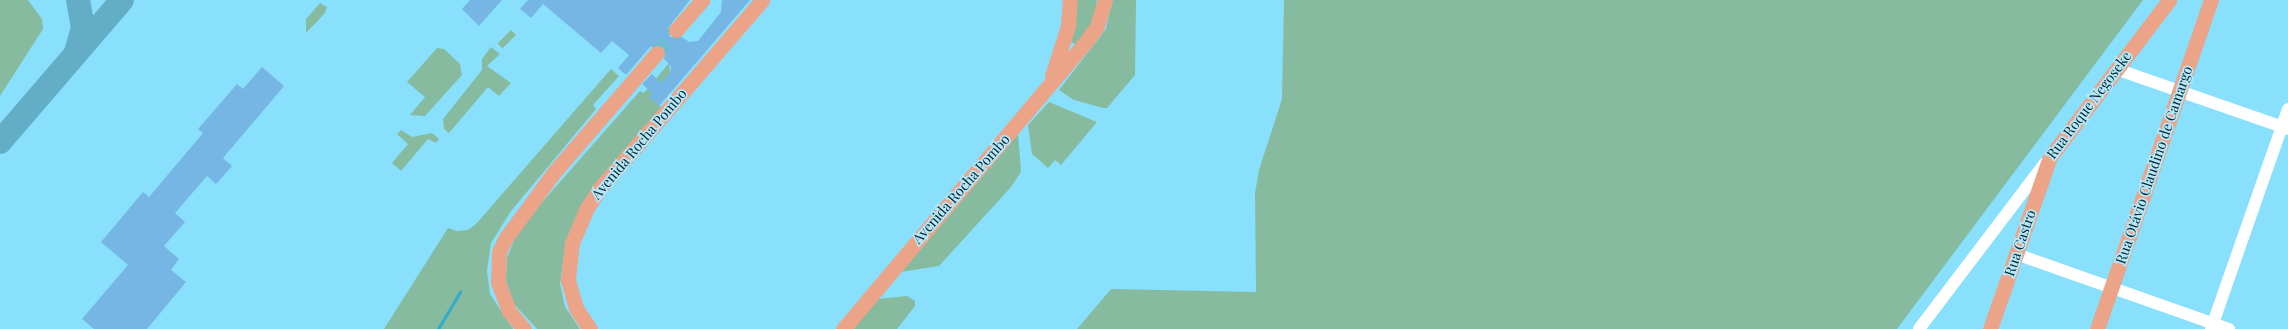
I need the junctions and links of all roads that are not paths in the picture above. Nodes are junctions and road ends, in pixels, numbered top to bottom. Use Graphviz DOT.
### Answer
graph roads {
  1 [pos="702,0"];
  2 [pos="762,0"];
  3 [pos="1070,0"];
  4 [pos="1105,0"];
  5 [pos="2169,0"];
  6 [pos="2211,0"];
  7 [pos="676,30"];
  8 [pos="656,53"];
  9 [pos="2116,69"];
  10 [pos="1048,87"];
  11 [pos="2180,92"];
  12 [pos="2288,109"];
  13 [pos="2285,128"];
  14 [pos="2050,157"];
  15 [pos="2010,210"];
  16 [pos="2030,214"];
  17 [pos="2016,254"];
  18 [pos="880,284"];
  19 [pos="2111,288"];
  20 [pos="2212,326"];
  21 [pos="524,329"];
  22 [pos="590,329"];
  23 [pos="832,329"];
  24 [pos="843,329"];
  25 [pos="1919,329"];
  26 [pos="1990,329"];
  27 [pos="2097,329"];
  28 [pos="2229,329"];
  1 -- 7 [label="main road"];
  2 -- 22 [label="main road, Avenida Rocha Pombo"];
  3 -- 10 [label="main road, Avenida Rocha Pombo"];
  4 -- 10 [label="main road, Avenida Rocha Pombo"];
  5 -- 9 [label="main road, Rua Roque Negoseke"];
  6 -- 11 [label="main road, Rua Otávio Claudino de Camargo"];
  8 -- 21 [label="main road"];
  9 -- 11 [label="street"];
  9 -- 14 [label="main road, Rua Roque Negoseke"];
  10 -- 18 [label="main road, Avenida Rocha Pombo"];
  11 -- 13 [label="street"];
  11 -- 19 [label="main road, Rua Otávio Claudino de Camargo"];
  12 -- 13 [label="street"];
  13 -- 20 [label="street"];
  14 -- 15 [label="street, Rua Roque Negoseke"];
  14 -- 16 [label="main road, Rua Castro"];
  15 -- 16 [label="street"];
  15 -- 25 [label="street, Rua Roque Negoseke"];
  16 -- 17 [label="main road, Rua Castro"];
  17 -- 19 [label="street"];
  17 -- 26 [label="main road, Rua Castro"];
  18 -- 23 [label="main road"];
  18 -- 24 [label="main road, Avenida Rocha Pombo"];
  19 -- 20 [label="street"];
  19 -- 27 [label="main road, Rua Otávio Claudino de Camargo"];
  20 -- 28 [label="street"];
}
